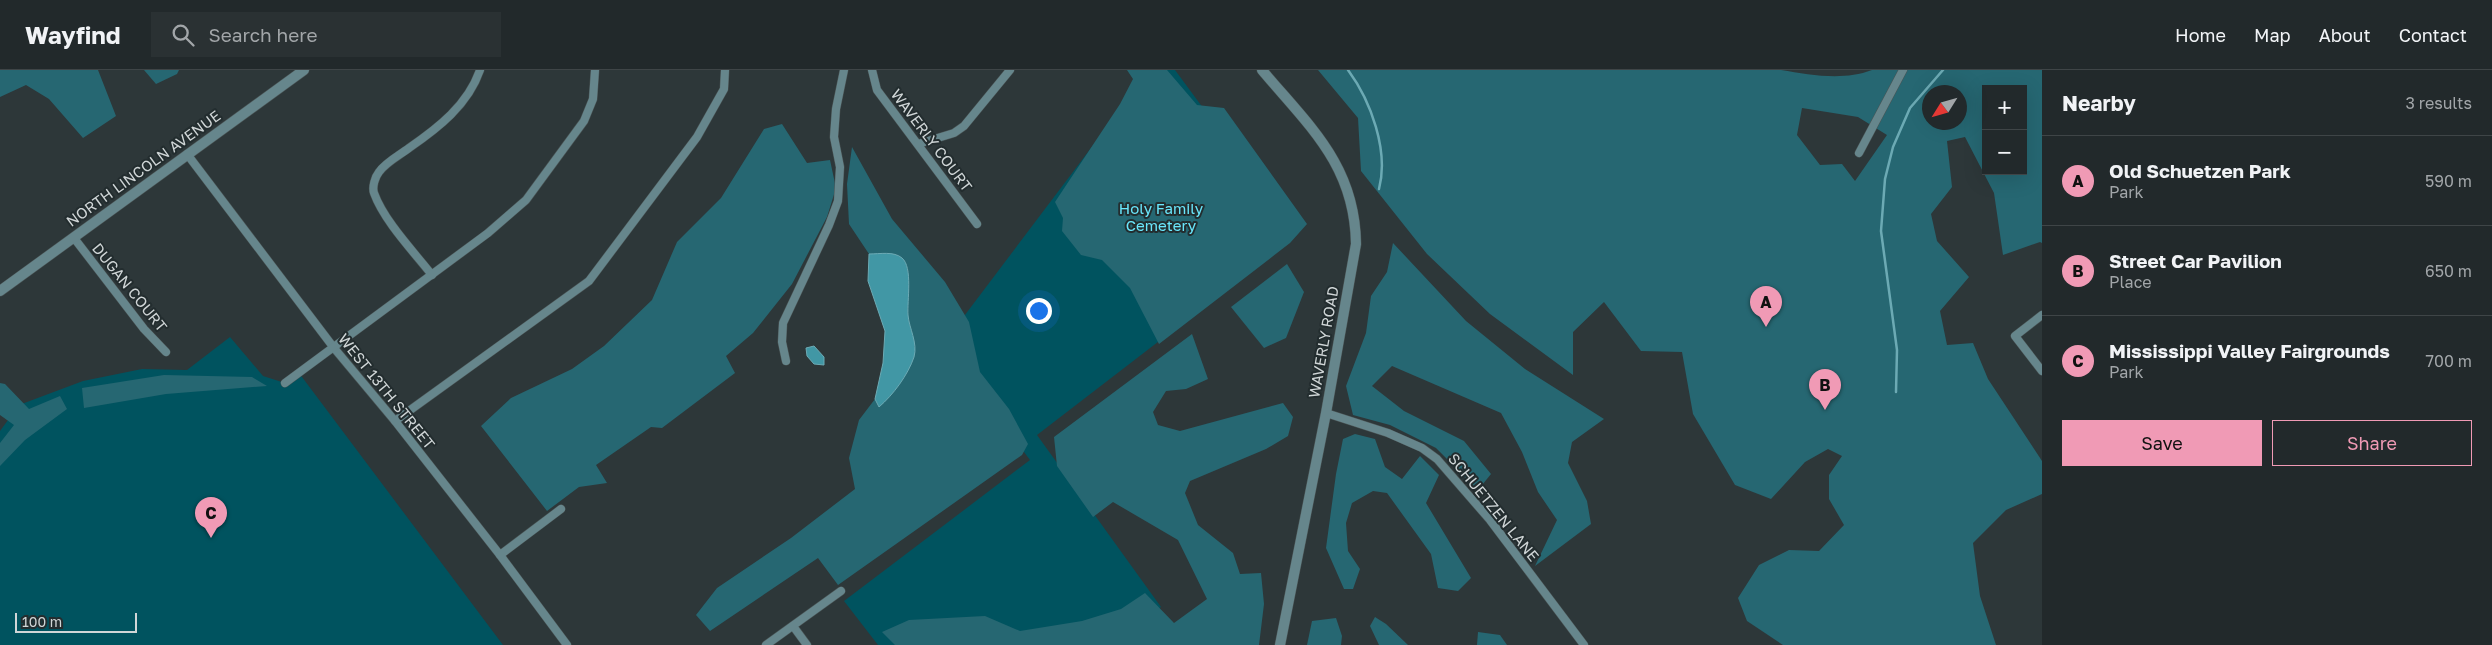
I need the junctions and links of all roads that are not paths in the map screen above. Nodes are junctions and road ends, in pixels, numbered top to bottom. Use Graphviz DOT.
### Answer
graph roads {
  1 [pos="304,70"];
  2 [pos="480,70"];
  3 [pos="595,70"];
  4 [pos="725,70"];
  5 [pos="844,70"];
  6 [pos="872,70"];
  7 [pos="1010,70"];
  8 [pos="1262,70"];
  9 [pos="1903,70"];
  10 [pos="918,144"];
  11 [pos="1859,153"];
  12 [pos="187,154"];
  13 [pos="977,224"];
  14 [pos="74,238"];
  15 [pos="432,274"];
  16 [pos="0,291"];
  17 [pos="2042,315"];
  18 [pos="334,348"];
  19 [pos="166,352"];
  20 [pos="786,361"];
  21 [pos="2042,371"];
  22 [pos="286,383"];
  23 [pos="1326,413"];
  24 [pos="395,421"];
  25 [pos="561,509"];
  26 [pos="500,555"];
  27 [pos="841,591"];
  28 [pos="792,626"];
  29 [pos="567,645"];
  30 [pos="766,645"];
  31 [pos="807,645"];
  32 [pos="1280,645"];
  33 [pos="1584,645"];
  1 -- 12 [label="street, NORTH LINCOLN AVENUE"];
  2 -- 15 [label="street"];
  3 -- 15 [label="street"];
  4 -- 24 [label="street"];
  5 -- 20 [label="street"];
  6 -- 10 [label="street, WAVERLY COURT"];
  7 -- 10 [label="street"];
  8 -- 23 [label="street, WAVERLY ROAD"];
  9 -- 11 [label="street"];
  10 -- 13 [label="street, WAVERLY COURT"];
  12 -- 14 [label="street, NORTH LINCOLN AVENUE"];
  12 -- 18 [label="street, WEST 13TH STREET"];
  14 -- 16 [label="street, NORTH LINCOLN AVENUE"];
  14 -- 19 [label="street, DUGAN COURT"];
  15 -- 18 [label="street"];
  17 -- 21 [label="street"];
  18 -- 22 [label="street"];
  18 -- 24 [label="street, WEST 13TH STREET"];
  23 -- 32 [label="street, WAVERLY ROAD"];
  23 -- 33 [label="street, SCHUETZEN LANE"];
  24 -- 26 [label="street, WEST 13TH STREET"];
  25 -- 26 [label="street"];
  26 -- 29 [label="street, WEST 13TH STREET"];
  27 -- 28 [label="street"];
  28 -- 30 [label="street"];
  28 -- 31 [label="street"];
}
